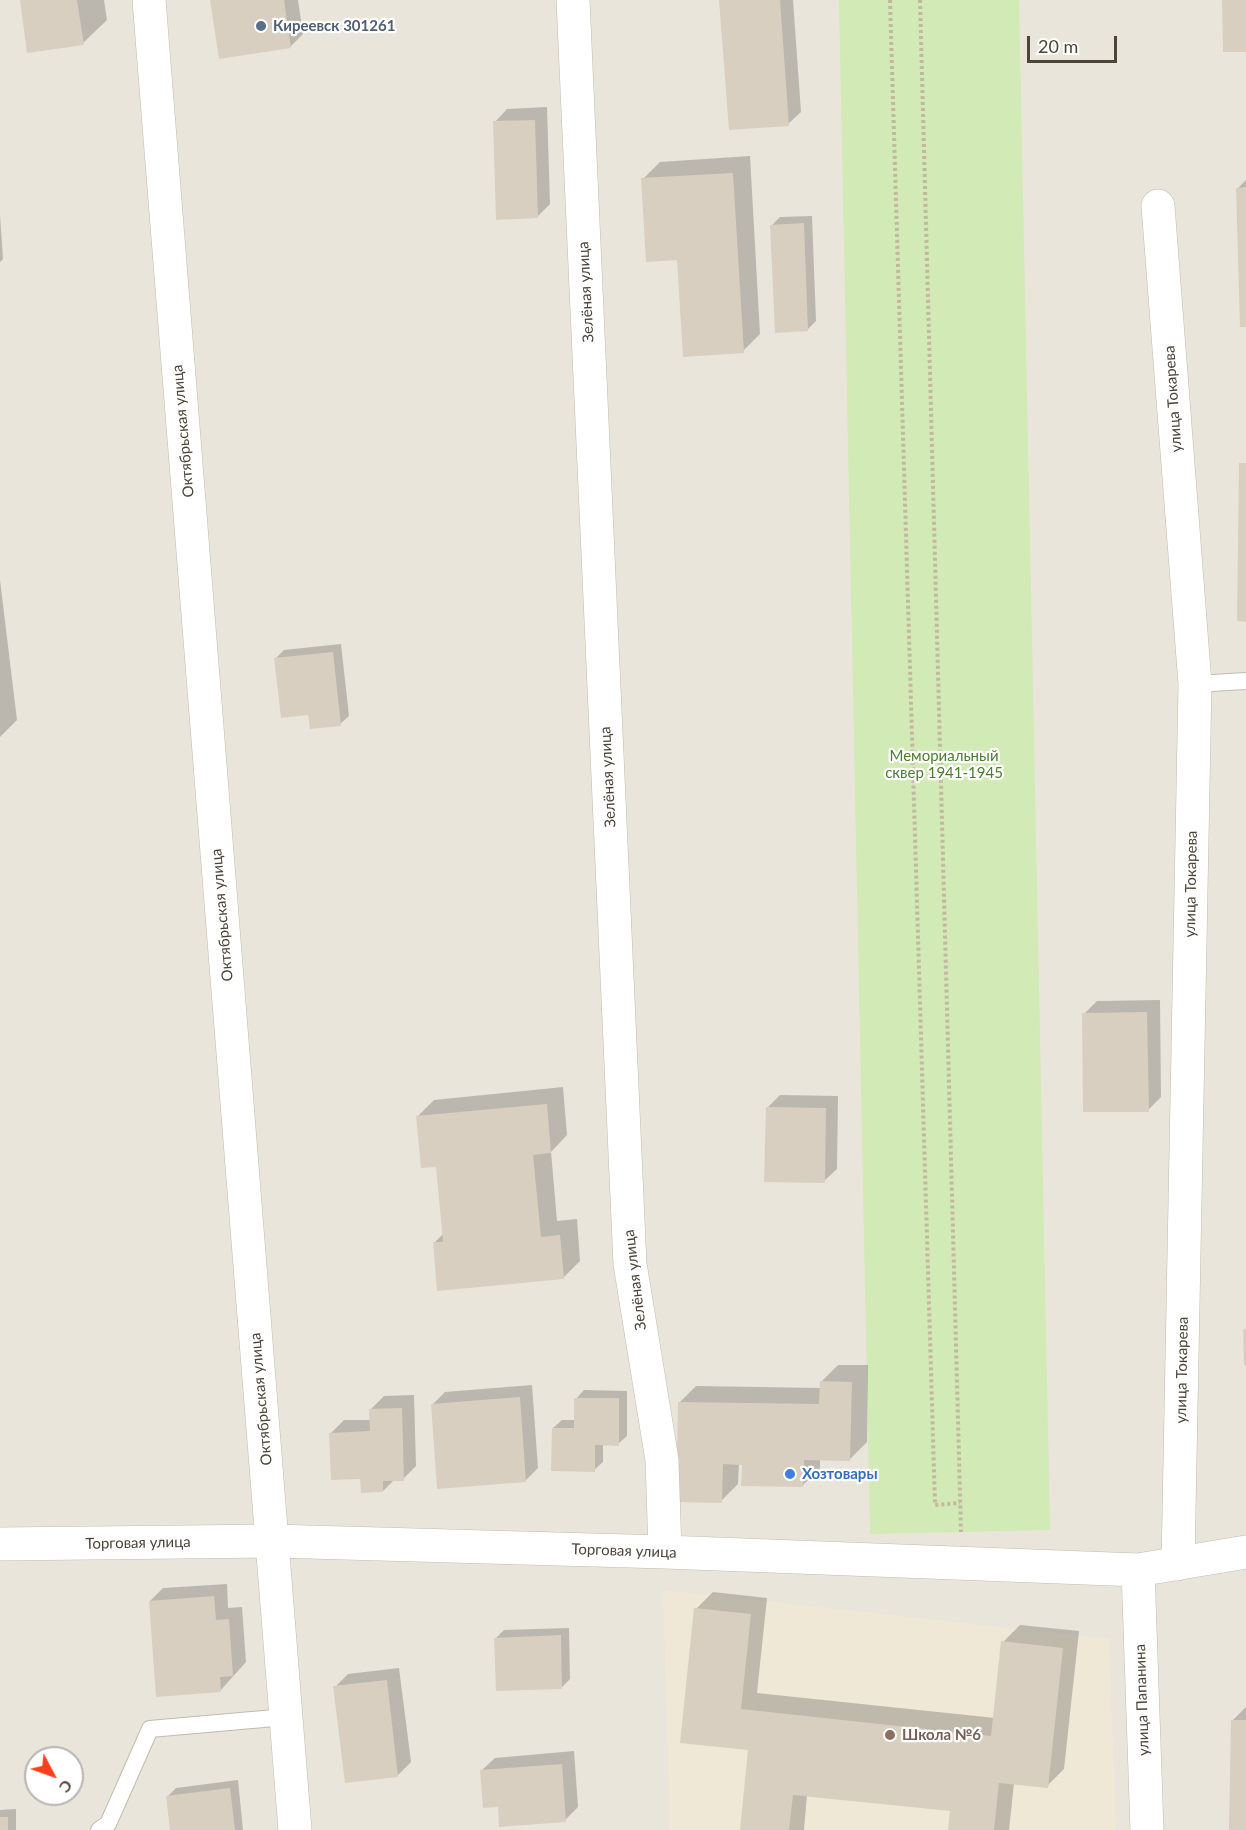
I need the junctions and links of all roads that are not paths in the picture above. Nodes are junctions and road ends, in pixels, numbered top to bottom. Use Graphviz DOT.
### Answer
graph roads {
  1 [pos="149,0"];
  2 [pos="573,0"];
  3 [pos="1158,206"];
  4 [pos="1246,681"];
  5 [pos="1195,684"];
  6 [pos="273,1541"];
  7 [pos="0,1544"];
  8 [pos="665,1552"];
  9 [pos="1246,1552"];
  10 [pos="1178,1564"];
  11 [pos="1138,1570"];
  12 [pos="286,1717"];
  13 [pos="99,1830"];
  14 [pos="295,1830"];
  15 [pos="1147,1830"];
  1 -- 6 [label="street, Октябрьская улица"];
  2 -- 8 [label="street, Зелёная улица"];
  3 -- 5 [label="street, улица Токарева"];
  4 -- 5 [label="lane"];
  5 -- 10 [label="street, улица Токарева"];
  6 -- 7 [label="street, Торговая улица"];
  6 -- 8 [label="street, Торговая улица"];
  6 -- 12 [label="street, Октябрьская улица"];
  8 -- 11 [label="street, Торговая улица"];
  9 -- 10 [label="street, Торговая улица"];
  10 -- 11 [label="street, Торговая улица"];
  11 -- 15 [label="street, улица Папанина"];
  12 -- 13 [label="lane"];
  12 -- 14 [label="street, Октябрьская улица"];
}
